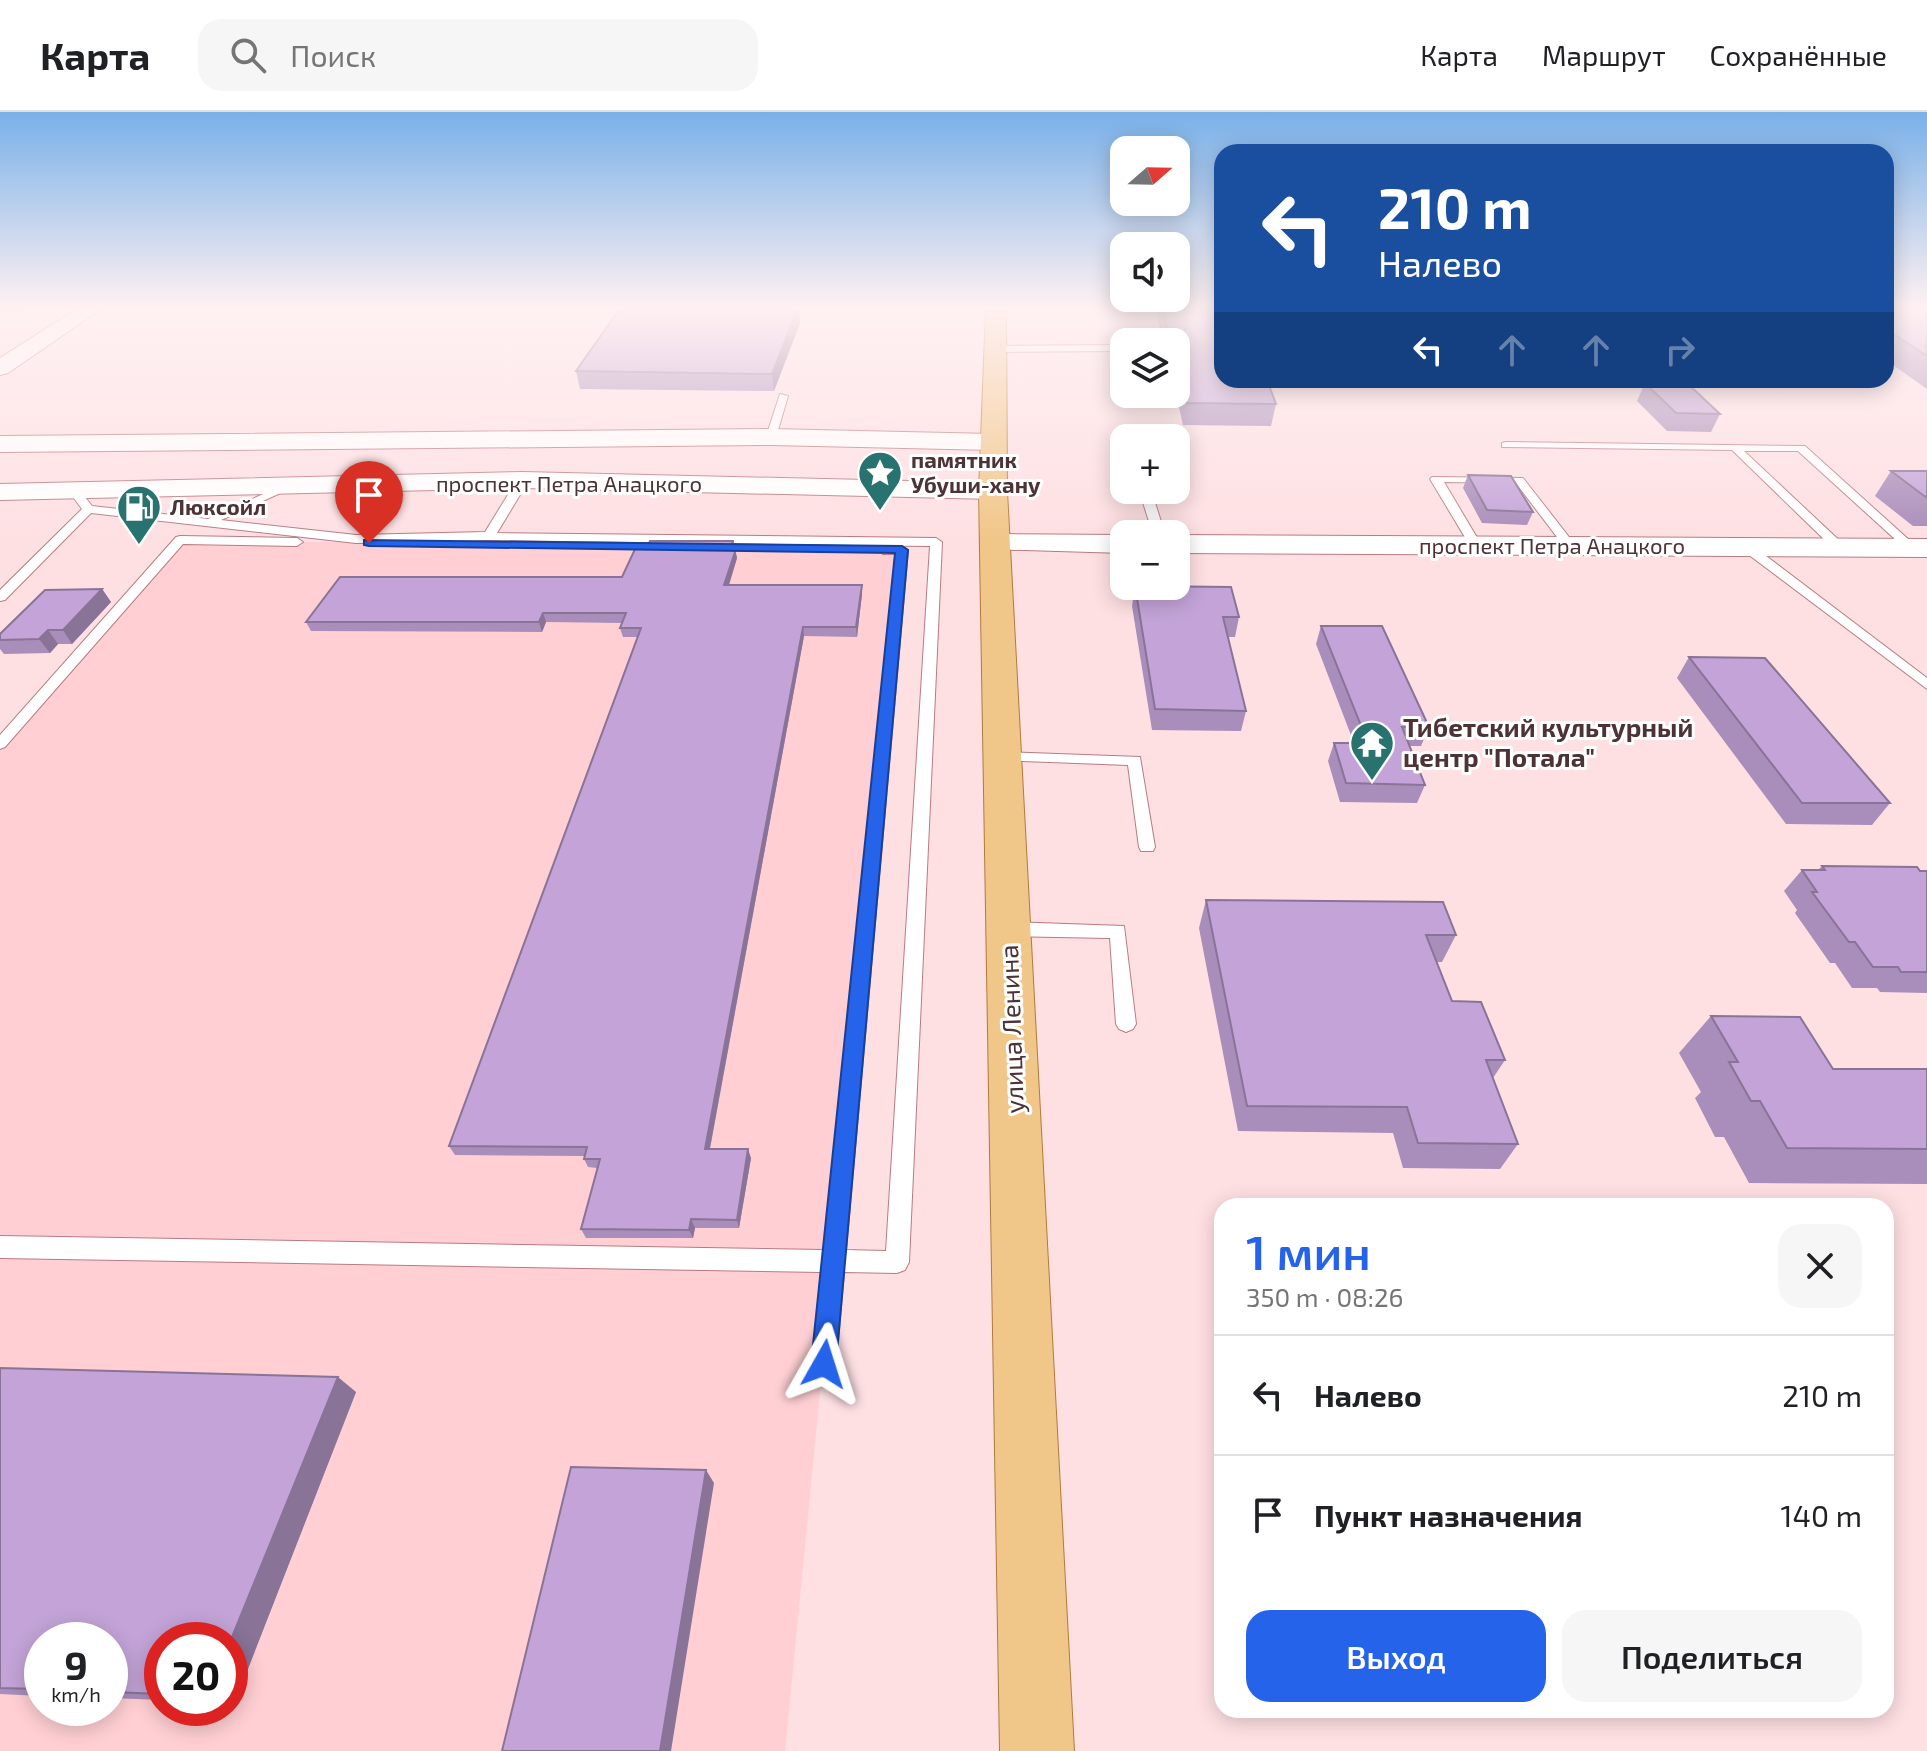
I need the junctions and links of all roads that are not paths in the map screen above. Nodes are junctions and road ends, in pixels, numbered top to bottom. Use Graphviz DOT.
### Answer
graph roads {
  1 [pos="994,383"];
  2 [pos="783,396"];
  3 [pos="771,437"];
  4 [pos="993,442"];
  5 [pos="0,444"];
  6 [pos="1506,445"];
  7 [pos="1734,447"];
  8 [pos="523,480"];
  9 [pos="292,484"];
  10 [pos="993,491"];
  11 [pos="0,492"];
  12 [pos="80,499"];
  13 [pos="212,521"];
  14 [pos="489,536"];
  15 [pos="997,543"];
  16 [pos="1110,544"];
  17 [pos="1190,544"];
  18 [pos="1476,546"];
  19 [pos="1570,546"];
  20 [pos="1745,546"];
  21 [pos="1838,546"];
  22 [pos="1919,548"];
  23 [pos="0,597"];
  24 [pos="1927,685"];
  25 [pos="0,744"];
  26 [pos="1003,757"];
  27 [pos="1147,847"];
  28 [pos="1008,929"];
  29 [pos="1126,1024"];
  30 [pos="0,1247"];
  31 [pos="834,1259"];
  32 [pos="824,1364"];
  33 [pos="1037,1751"];
  1 -- 4 [label="main road, улица Ленина"];
  2 -- 3 [label="lane"];
  3 -- 4 [label="main road, проспект Петра Анацкого"];
  3 -- 5 [label="main road, проспект Петра Анацкого"];
  4 -- 10 [label="main road, улица Ленина"];
  6 -- 7 [label="lane"];
  7 -- 21 [label="lane"];
  7 -- 22 [label="lane"];
  8 -- 9 [label="main road, проспект Петра Анацкого"];
  8 -- 10 [label="main road, проспект Петра Анацкого"];
  8 -- 14 [label="lane"];
  9 -- 12 [label="main road, проспект Петра Анацкого"];
  9 -- 13 [label="lane"];
  10 -- 15 [label="main road, улица Ленина"];
  11 -- 12 [label="main road, проспект Петра Анацкого"];
  12 -- 13 [label="lane"];
  12 -- 23 [label="lane"];
  13 -- 14 [label="lane"];
  14 -- 31 [label="lane"];
  15 -- 16 [label="main road"];
  15 -- 26 [label="main road, улица Ленина"];
  17 -- 18 [label="main road, проспект Петра Анацкого"];
  18 -- 19 [label="main road, проспект Петра Анацкого"];
  18 -- 19 [label="lane"];
  19 -- 20 [label="main road, проспект Петра Анацкого"];
  20 -- 21 [label="main road, проспект Петра Анацкого"];
  20 -- 24 [label="lane"];
  21 -- 22 [label="main road, проспект Петра Анацкого"];
  25 -- 31 [label="lane"];
  26 -- 27 [label="lane"];
  26 -- 28 [label="main road, улица Ленина"];
  28 -- 29 [label="lane"];
  28 -- 33 [label="main road, улица Ленина"];
  30 -- 31 [label="lane"];
  31 -- 32 [label="lane"];
}
